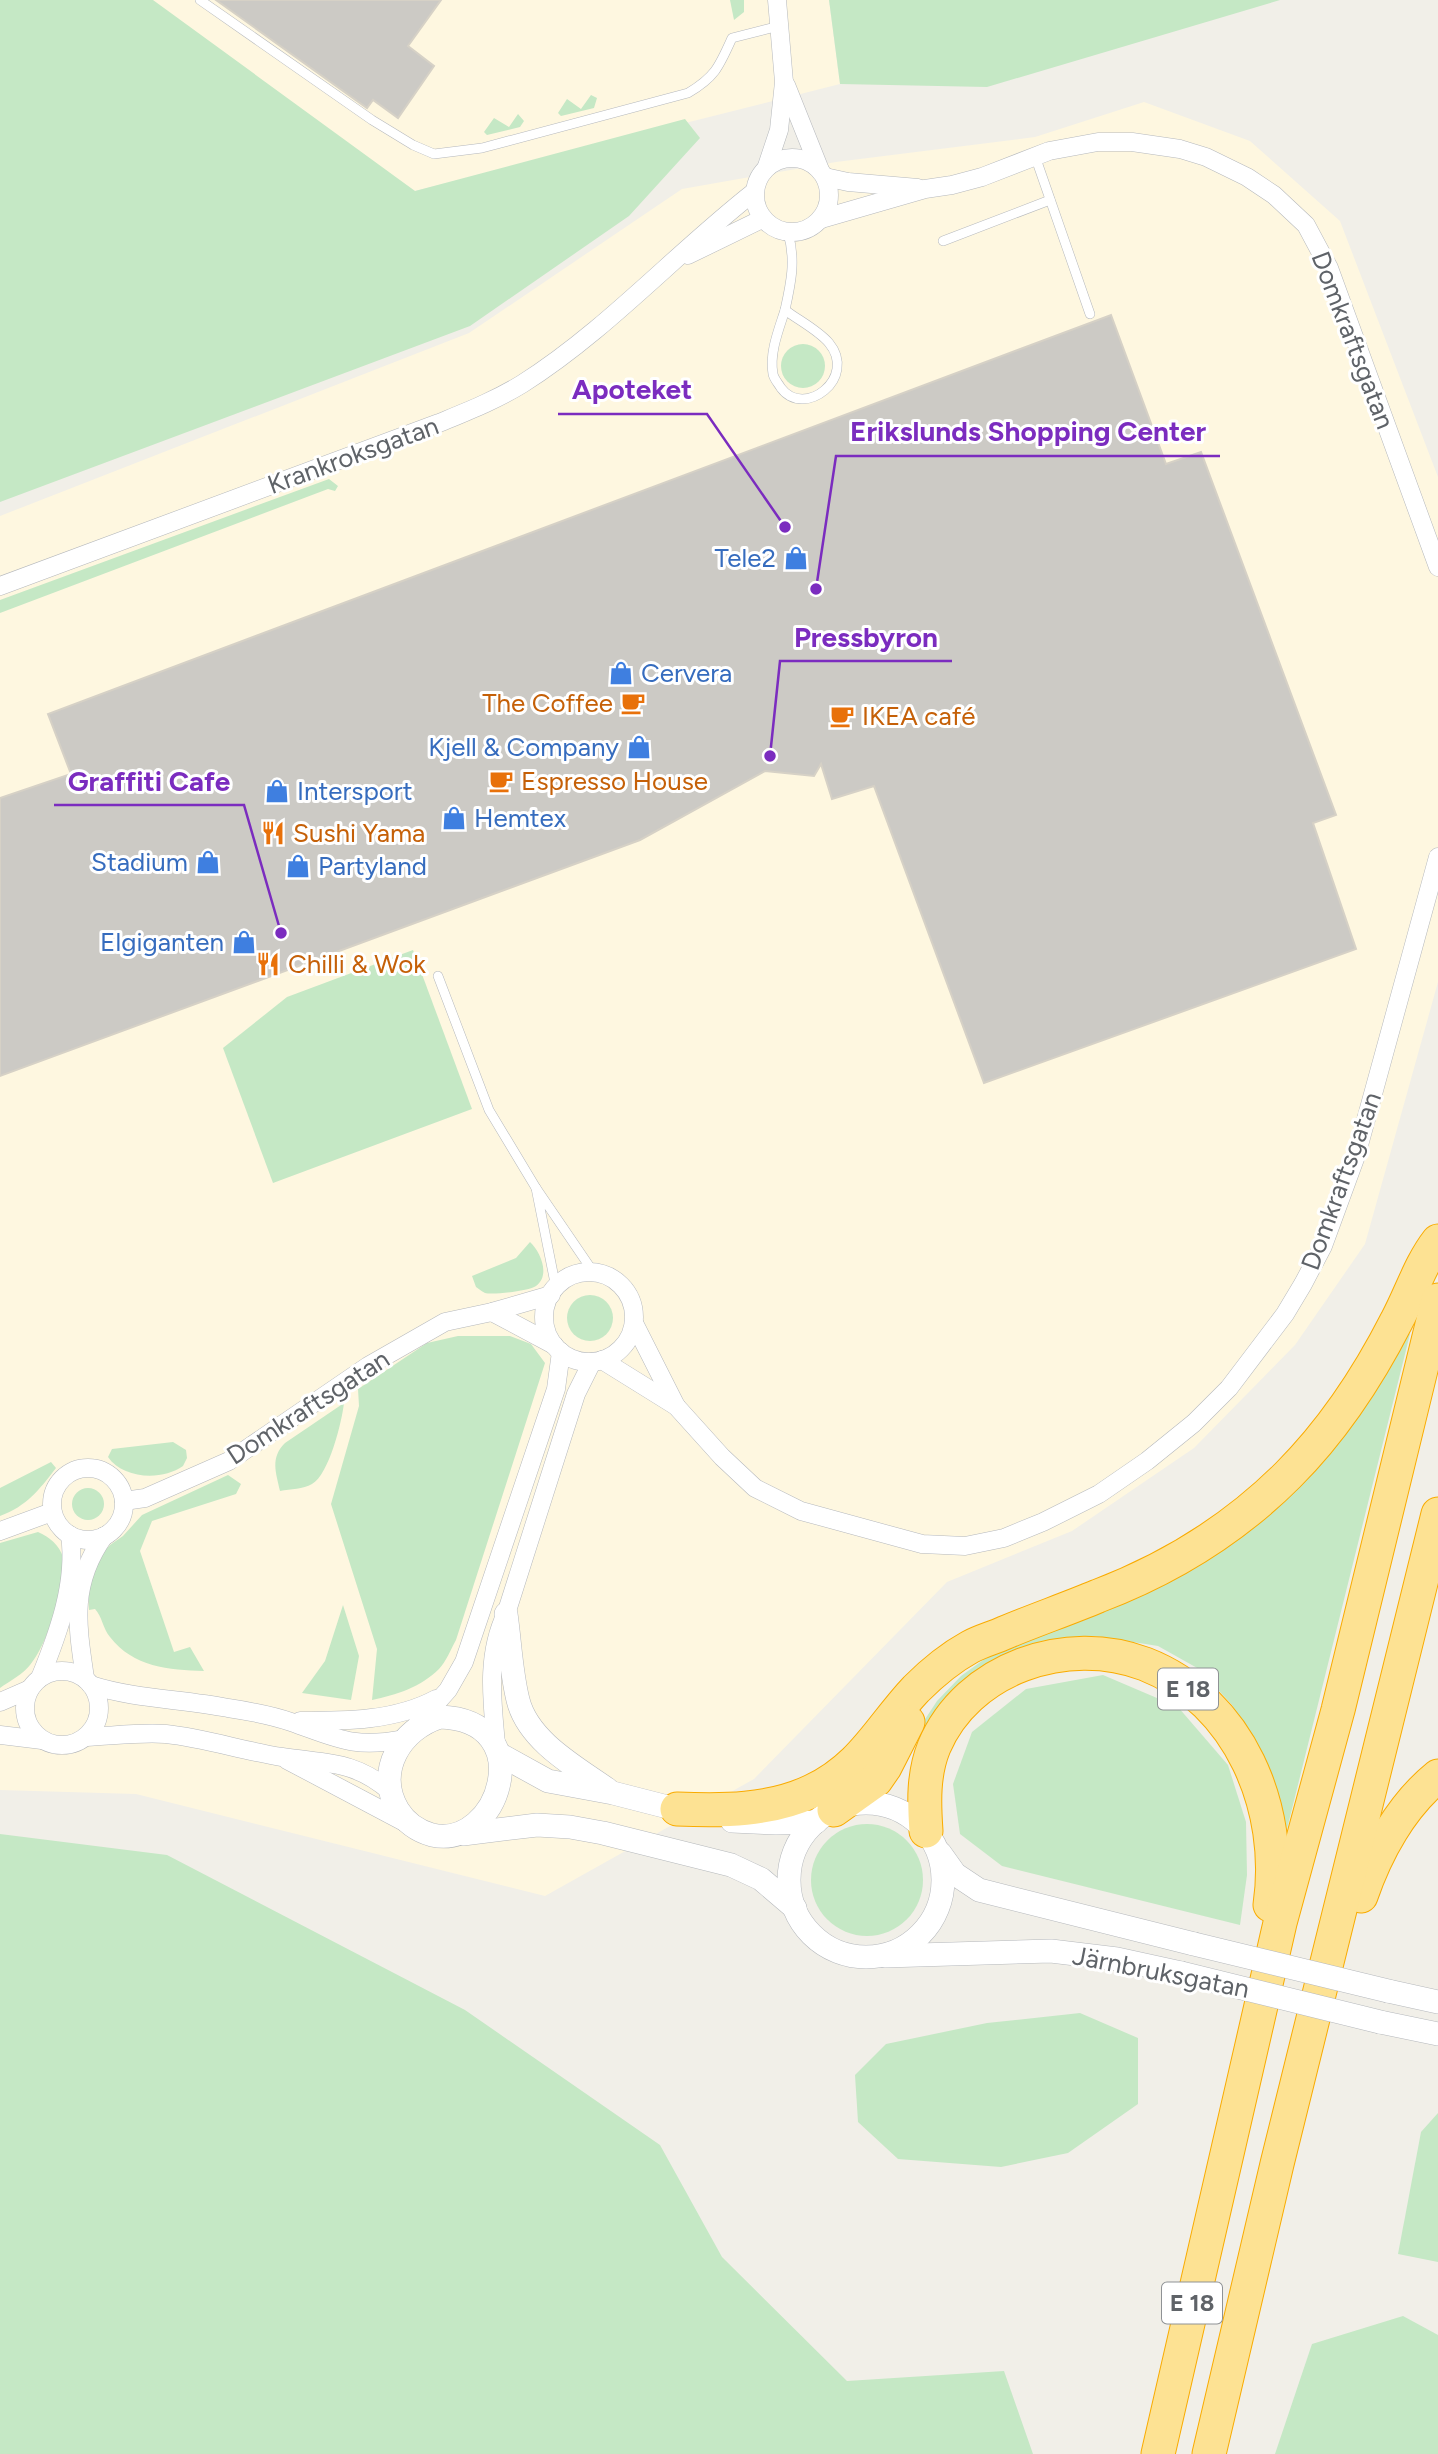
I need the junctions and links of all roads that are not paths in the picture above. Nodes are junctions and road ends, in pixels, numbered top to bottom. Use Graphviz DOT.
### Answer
graph roads {
  1 [pos="200,0"];
  2 [pos="777,0"];
  3 [pos="779,26"];
  4 [pos="784,82"];
  5 [pos="1035,156"];
  6 [pos="767,166"];
  7 [pos="823,174"];
  8 [pos="925,188"];
  9 [pos="754,192"];
  10 [pos="1050,200"];
  11 [pos="762,219"];
  12 [pos="821,219"];
  13 [pos="788,233"];
  14 [pos="943,241"];
  15 [pos="672,263"];
  16 [pos="785,310"];
  17 [pos="1090,314"];
  18 [pos="1438,567"];
  19 [pos="0,586"];
  20 [pos="1438,857"];
  21 [pos="438,976"];
  22 [pos="536,1188"];
  23 [pos="1438,1241"];
  24 [pos="594,1273"];
  25 [pos="553,1291"];
  26 [pos="1438,1300"];
  27 [pos="492,1312"];
  28 [pos="634,1323"];
  29 [pos="558,1349"];
  30 [pos="597,1361"];
  31 [pos="676,1406"];
  32 [pos="124,1501"];
  33 [pos="52,1513"];
  34 [pos="1438,1514"];
  35 [pos="0,1531"];
  36 [pos="70,1535"];
  37 [pos="104,1536"];
  38 [pos="506,1614"];
  39 [pos="1004,1633"];
  40 [pos="88,1682"];
  41 [pos="35,1684"];
  42 [pos="448,1690"];
  43 [pos="0,1702"];
  44 [pos="289,1721"];
  45 [pos="0,1735"];
  46 [pos="408,1735"];
  47 [pos="86,1737"];
  48 [pos="42,1740"];
  49 [pos="497,1749"];
  50 [pos="281,1757"];
  51 [pos="1438,1776"];
  52 [pos="391,1792"];
  53 [pos="613,1793"];
  54 [pos="677,1809"];
  55 [pos="825,1816"];
  56 [pos="416,1828"];
  57 [pos="457,1835"];
  58 [pos="931,1840"];
  59 [pos="794,1908"];
  60 [pos="1334,1942"];
  61 [pos="879,1956"];
  62 [pos="1438,2002"];
  63 [pos="1438,2034"];
  64 [pos="1251,2041"];
  65 [pos="1158,2454"];
  66 [pos="1209,2454"];
  1 -- 3 [label="lane"];
  2 -- 3 [label="street"];
  3 -- 4 [label="street"];
  4 -- 6 [label="street"];
  4 -- 7 [label="street"];
  5 -- 8 [label="street, Domkraftsgatan"];
  5 -- 10 [label="lane"];
  5 -- 18 [label="street, Domkraftsgatan"];
  6 -- 7 [label="street"];
  6 -- 9 [label="street"];
  7 -- 8 [label="street, Domkraftsgatan"];
  7 -- 12 [label="street"];
  8 -- 12 [label="street, Domkraftsgatan"];
  9 -- 11 [label="street"];
  9 -- 15 [label="street, Krankroksgatan"];
  10 -- 14 [label="lane"];
  10 -- 17 [label="lane"];
  11 -- 13 [label="street"];
  11 -- 15 [label="street, Krankroksgatan"];
  12 -- 13 [label="street"];
  13 -- 16 [label="lane"];
  15 -- 19 [label="street, Krankroksgatan"];
  16 -- 16 [label="lane"];
  20 -- 31 [label="street, Domkraftsgatan"];
  21 -- 22 [label="lane"];
  22 -- 24 [label="lane"];
  22 -- 25 [label="lane"];
  23 -- 39 [label="highway"];
  24 -- 25 [label="street"];
  24 -- 28 [label="street"];
  25 -- 27 [label="street, Domkraftsgatan"];
  25 -- 29 [label="street"];
  26 -- 64 [label="highway, E 18"];
  27 -- 29 [label="street"];
  27 -- 32 [label="street, Domkraftsgatan"];
  28 -- 30 [label="street"];
  28 -- 31 [label="street, Domkraftsgatan"];
  29 -- 30 [label="street"];
  29 -- 42 [label="street"];
  30 -- 31 [label="street, Domkraftsgatan"];
  30 -- 38 [label="street"];
  32 -- 33 [label="street"];
  32 -- 37 [label="street"];
  33 -- 35 [label="street"];
  33 -- 36 [label="street"];
  34 -- 60 [label="highway, E 18"];
  36 -- 37 [label="street"];
  36 -- 41 [label="street"];
  37 -- 40 [label="street"];
  38 -- 49 [label="street"];
  38 -- 53 [label="street"];
  39 -- 54 [label="highway"];
  39 -- 55 [label="highway"];
  40 -- 41 [label="street"];
  40 -- 44 [label="street"];
  40 -- 47 [label="street"];
  41 -- 43 [label="street"];
  41 -- 48 [label="street"];
  42 -- 44 [label="street"];
  42 -- 46 [label="street"];
  44 -- 46 [label="street"];
  45 -- 48 [label="street"];
  46 -- 49 [label="street"];
  46 -- 52 [label="street"];
  47 -- 48 [label="street"];
  47 -- 50 [label="street"];
  49 -- 53 [label="street"];
  49 -- 57 [label="street"];
  50 -- 52 [label="street"];
  50 -- 56 [label="street"];
  51 -- 60 [label="highway, E 18"];
  52 -- 56 [label="street"];
  53 -- 54 [label="street"];
  54 -- 55 [label="street"];
  55 -- 58 [label="street"];
  55 -- 59 [label="street"];
  56 -- 57 [label="street"];
  57 -- 59 [label="street"];
  58 -- 61 [label="street"];
  58 -- 62 [label="street, Järnbruksgatan, bridge"];
  58 -- 64 [label="highway, E 18"];
  59 -- 61 [label="street"];
  60 -- 66 [label="highway, E 18"];
  61 -- 63 [label="street, Järnbruksgatan, bridge"];
  64 -- 65 [label="highway, E 18"];
}
